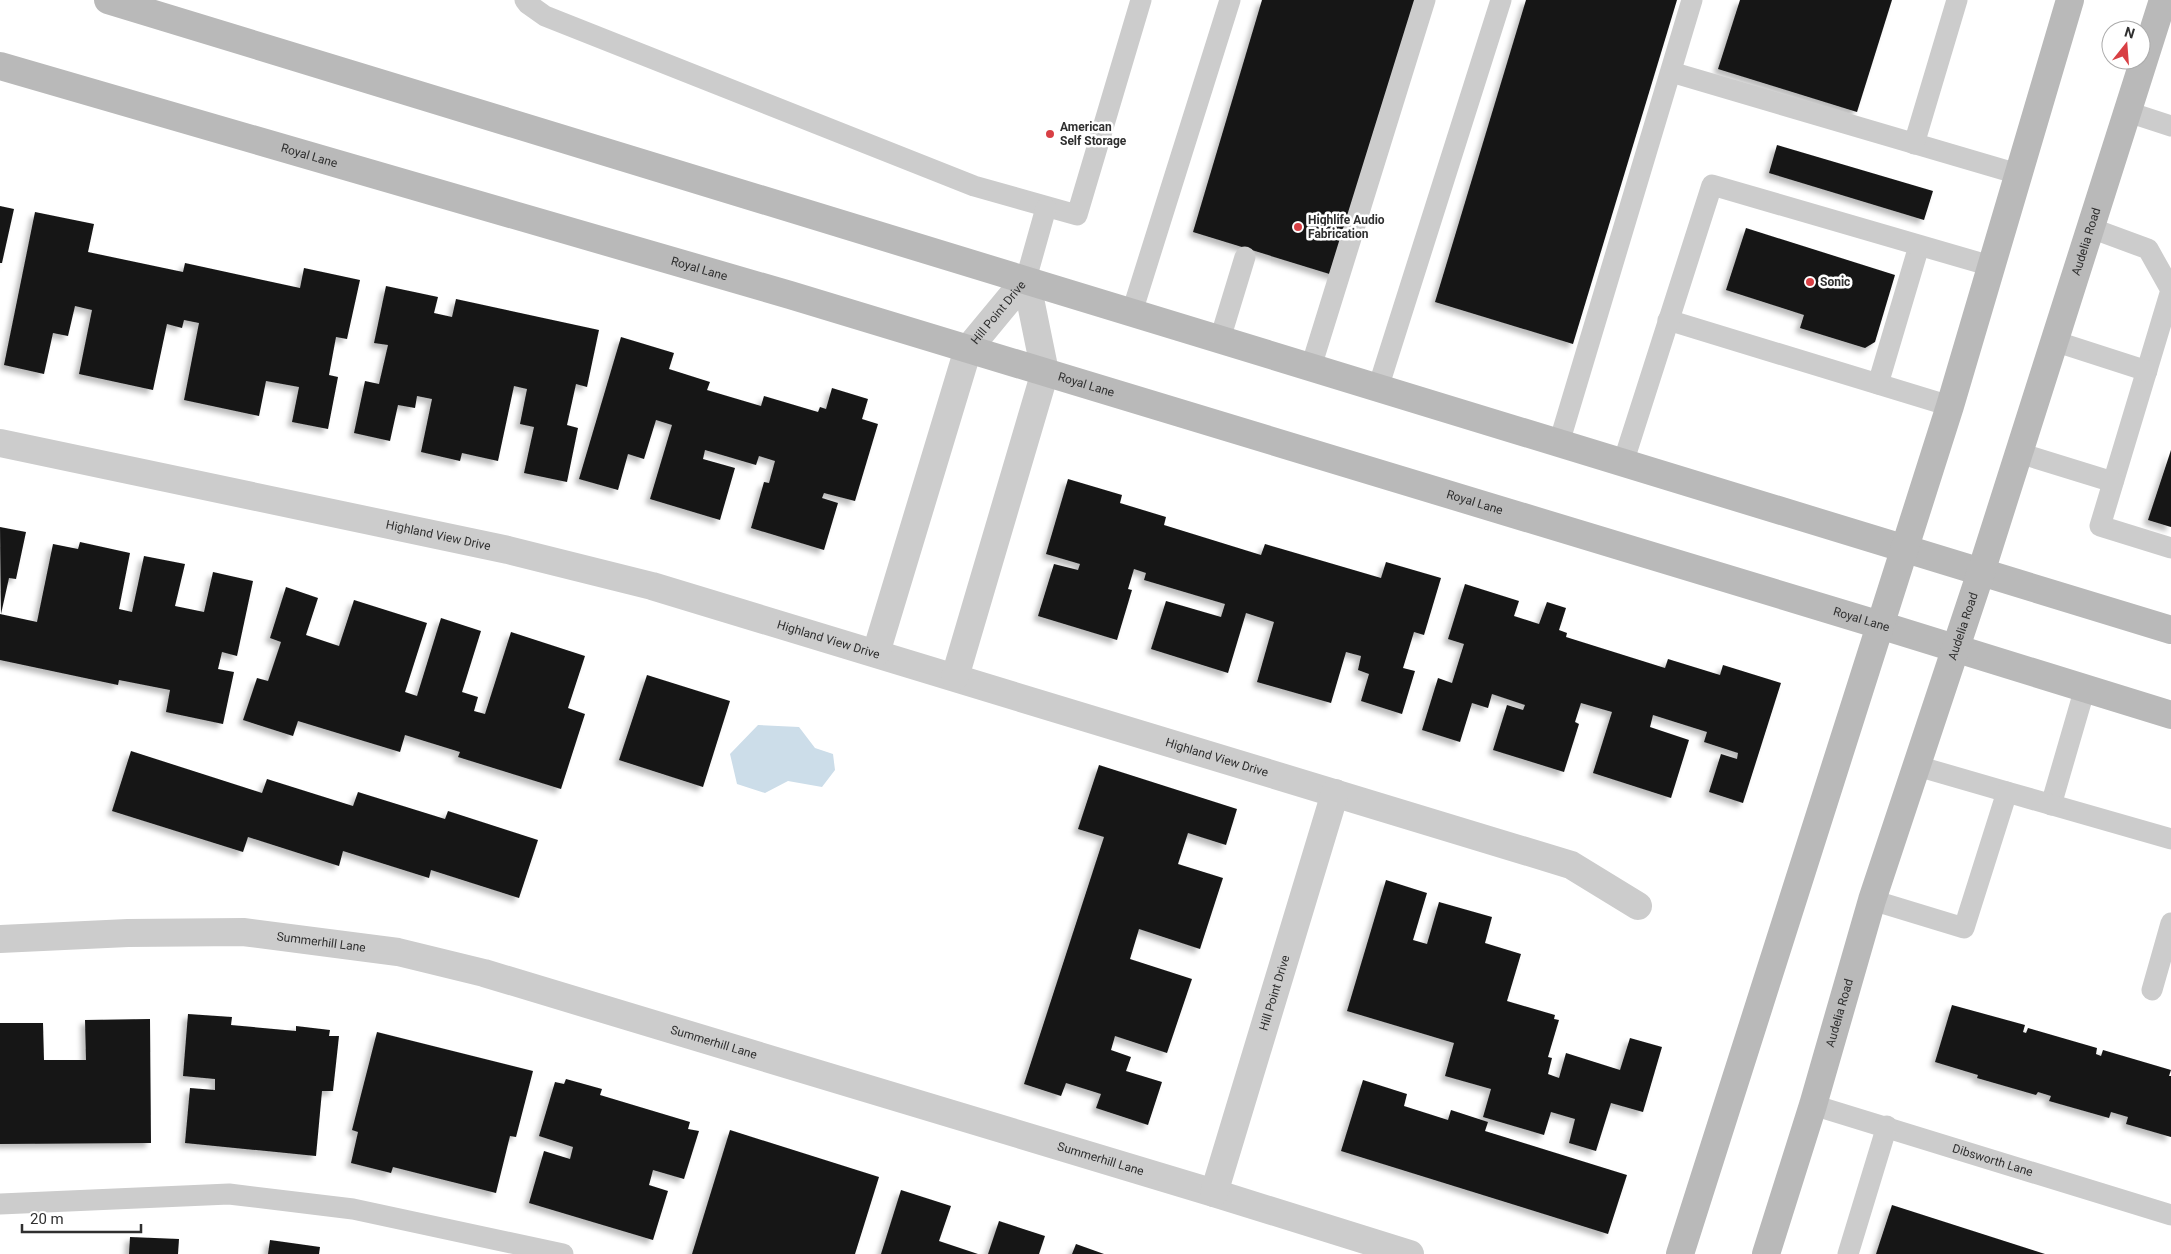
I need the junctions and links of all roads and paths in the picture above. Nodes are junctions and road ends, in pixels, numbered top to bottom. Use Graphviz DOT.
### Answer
graph roads {
  1 [pos="108,0"];
  2 [pos="526,0"];
  3 [pos="1141,0"];
  4 [pos="1230,0"];
  5 [pos="1425,0"];
  6 [pos="1501,0"];
  7 [pos="1692,0"];
  8 [pos="1957,0"];
  9 [pos="2070,0"];
  10 [pos="2163,0"];
  11 [pos="0,66"];
  12 [pos="1670,72"];
  13 [pos="2128,112"];
  14 [pos="2171,126"];
  15 [pos="1914,144"];
  16 [pos="2018,174"];
  17 [pos="1046,208"];
  18 [pos="2091,228"];
  19 [pos="1919,246"];
  20 [pos="1245,257"];
  21 [pos="1991,266"];
  22 [pos="1026,279"];
  23 [pos="2171,290"];
  24 [pos="1132,312"];
  25 [pos="1668,320"];
  26 [pos="1220,339"];
  27 [pos="2054,340"];
  28 [pos="968,349"];
  29 [pos="1311,367"];
  30 [pos="2147,371"];
  31 [pos="1045,372"];
  32 [pos="1878,384"];
  33 [pos="1378,388"];
  34 [pos="1950,406"];
  35 [pos="0,443"];
  36 [pos="1559,443"];
  37 [pos="2019,453"];
  38 [pos="1623,463"];
  39 [pos="2113,482"];
  40 [pos="1905,548"];
  41 [pos="2171,548"];
  42 [pos="1981,572"];
  43 [pos="1880,625"];
  44 [pos="2171,630"];
  45 [pos="1956,649"];
  46 [pos="876,653"];
  47 [pos="955,677"];
  48 [pos="2085,688"];
  49 [pos="2171,715"];
  50 [pos="1917,766"];
  51 [pos="2007,792"];
  52 [pos="1335,793"];
  53 [pos="2051,805"];
  54 [pos="2171,839"];
  55 [pos="1872,900"];
  56 [pos="1638,906"];
  57 [pos="2171,923"];
  58 [pos="0,939"];
  59 [pos="2152,990"];
  60 [pos="1813,1104"];
  61 [pos="1886,1126"];
  62 [pos="1214,1193"];
  63 [pos="0,1204"];
  64 [pos="2171,1215"];
  65 [pos="564,1254"];
  66 [pos="1410,1254"];
  67 [pos="1680,1254"];
  68 [pos="1766,1254"];
  69 [pos="1848,1254"];
  1 -- 22 [label="main road"];
  2 -- 17 [label="lane"];
  3 -- 17 [label="lane"];
  4 -- 24 [label="lane"];
  5 -- 29 [label="lane"];
  6 -- 33 [label="lane"];
  7 -- 12 [label="lane"];
  8 -- 15 [label="lane"];
  9 -- 16 [label="main road"];
  10 -- 13 [label="main road, Audelia Road"];
  11 -- 28 [label="main road, Royal Lane"];
  12 -- 15 [label="lane"];
  12 -- 36 [label="lane"];
  13 -- 14 [label="lane"];
  13 -- 18 [label="main road, Audelia Road"];
  15 -- 16 [label="lane"];
  16 -- 21 [label="main road"];
  17 -- 22 [label="lane"];
  18 -- 23 [label="lane"];
  18 -- 27 [label="main road, Audelia Road"];
  19 -- 21 [label="lane"];
  19 -- 25 [label="lane"];
  19 -- 32 [label="lane"];
  20 -- 26 [label="lane"];
  21 -- 34 [label="main road"];
  22 -- 24 [label="main road"];
  22 -- 28 [label="street, Hill Point Drive"];
  22 -- 31 [label="street, Hill Point Drive"];
  23 -- 30 [label="lane"];
  24 -- 26 [label="main road"];
  25 -- 32 [label="lane"];
  25 -- 38 [label="lane"];
  26 -- 29 [label="main road"];
  27 -- 30 [label="lane"];
  27 -- 37 [label="main road, Audelia Road"];
  28 -- 31 [label="main road, Royal Lane"];
  28 -- 46 [label="street, Hill Point Drive"];
  29 -- 33 [label="main road"];
  30 -- 39 [label="lane"];
  31 -- 43 [label="main road, Royal Lane"];
  31 -- 47 [label="street, Hill Point Drive"];
  32 -- 34 [label="lane"];
  33 -- 36 [label="main road"];
  34 -- 40 [label="main road"];
  35 -- 46 [label="street, Highland View Drive"];
  36 -- 38 [label="main road"];
  37 -- 39 [label="lane"];
  37 -- 42 [label="main road, Audelia Road"];
  38 -- 40 [label="main road"];
  39 -- 41 [label="lane"];
  40 -- 42 [label="main road"];
  40 -- 43 [label="main road"];
  42 -- 44 [label="main road"];
  42 -- 45 [label="main road, Audelia Road"];
  43 -- 45 [label="main road, Royal Lane"];
  43 -- 67 [label="main road"];
  45 -- 48 [label="main road, Royal Lane"];
  45 -- 50 [label="main road, Audelia Road"];
  46 -- 47 [label="street, Highland View Drive"];
  47 -- 52 [label="street, Highland View Drive"];
  48 -- 49 [label="main road, Royal Lane"];
  48 -- 53 [label="lane"];
  50 -- 51 [label="lane"];
  50 -- 55 [label="main road, Audelia Road"];
  51 -- 53 [label="lane"];
  51 -- 55 [label="lane"];
  52 -- 56 [label="street, Highland View Drive"];
  52 -- 62 [label="street, Hill Point Drive"];
  53 -- 54 [label="lane"];
  55 -- 60 [label="main road, Audelia Road"];
  57 -- 59 [label="lane"];
  58 -- 62 [label="street, Summerhill Lane"];
  60 -- 61 [label="lane, Dibsworth Lane"];
  60 -- 68 [label="main road, Audelia Road"];
  61 -- 64 [label="lane, Dibsworth Lane"];
  61 -- 69 [label="lane"];
  62 -- 66 [label="street, Summerhill Lane"];
  63 -- 65 [label="lane"];
}
